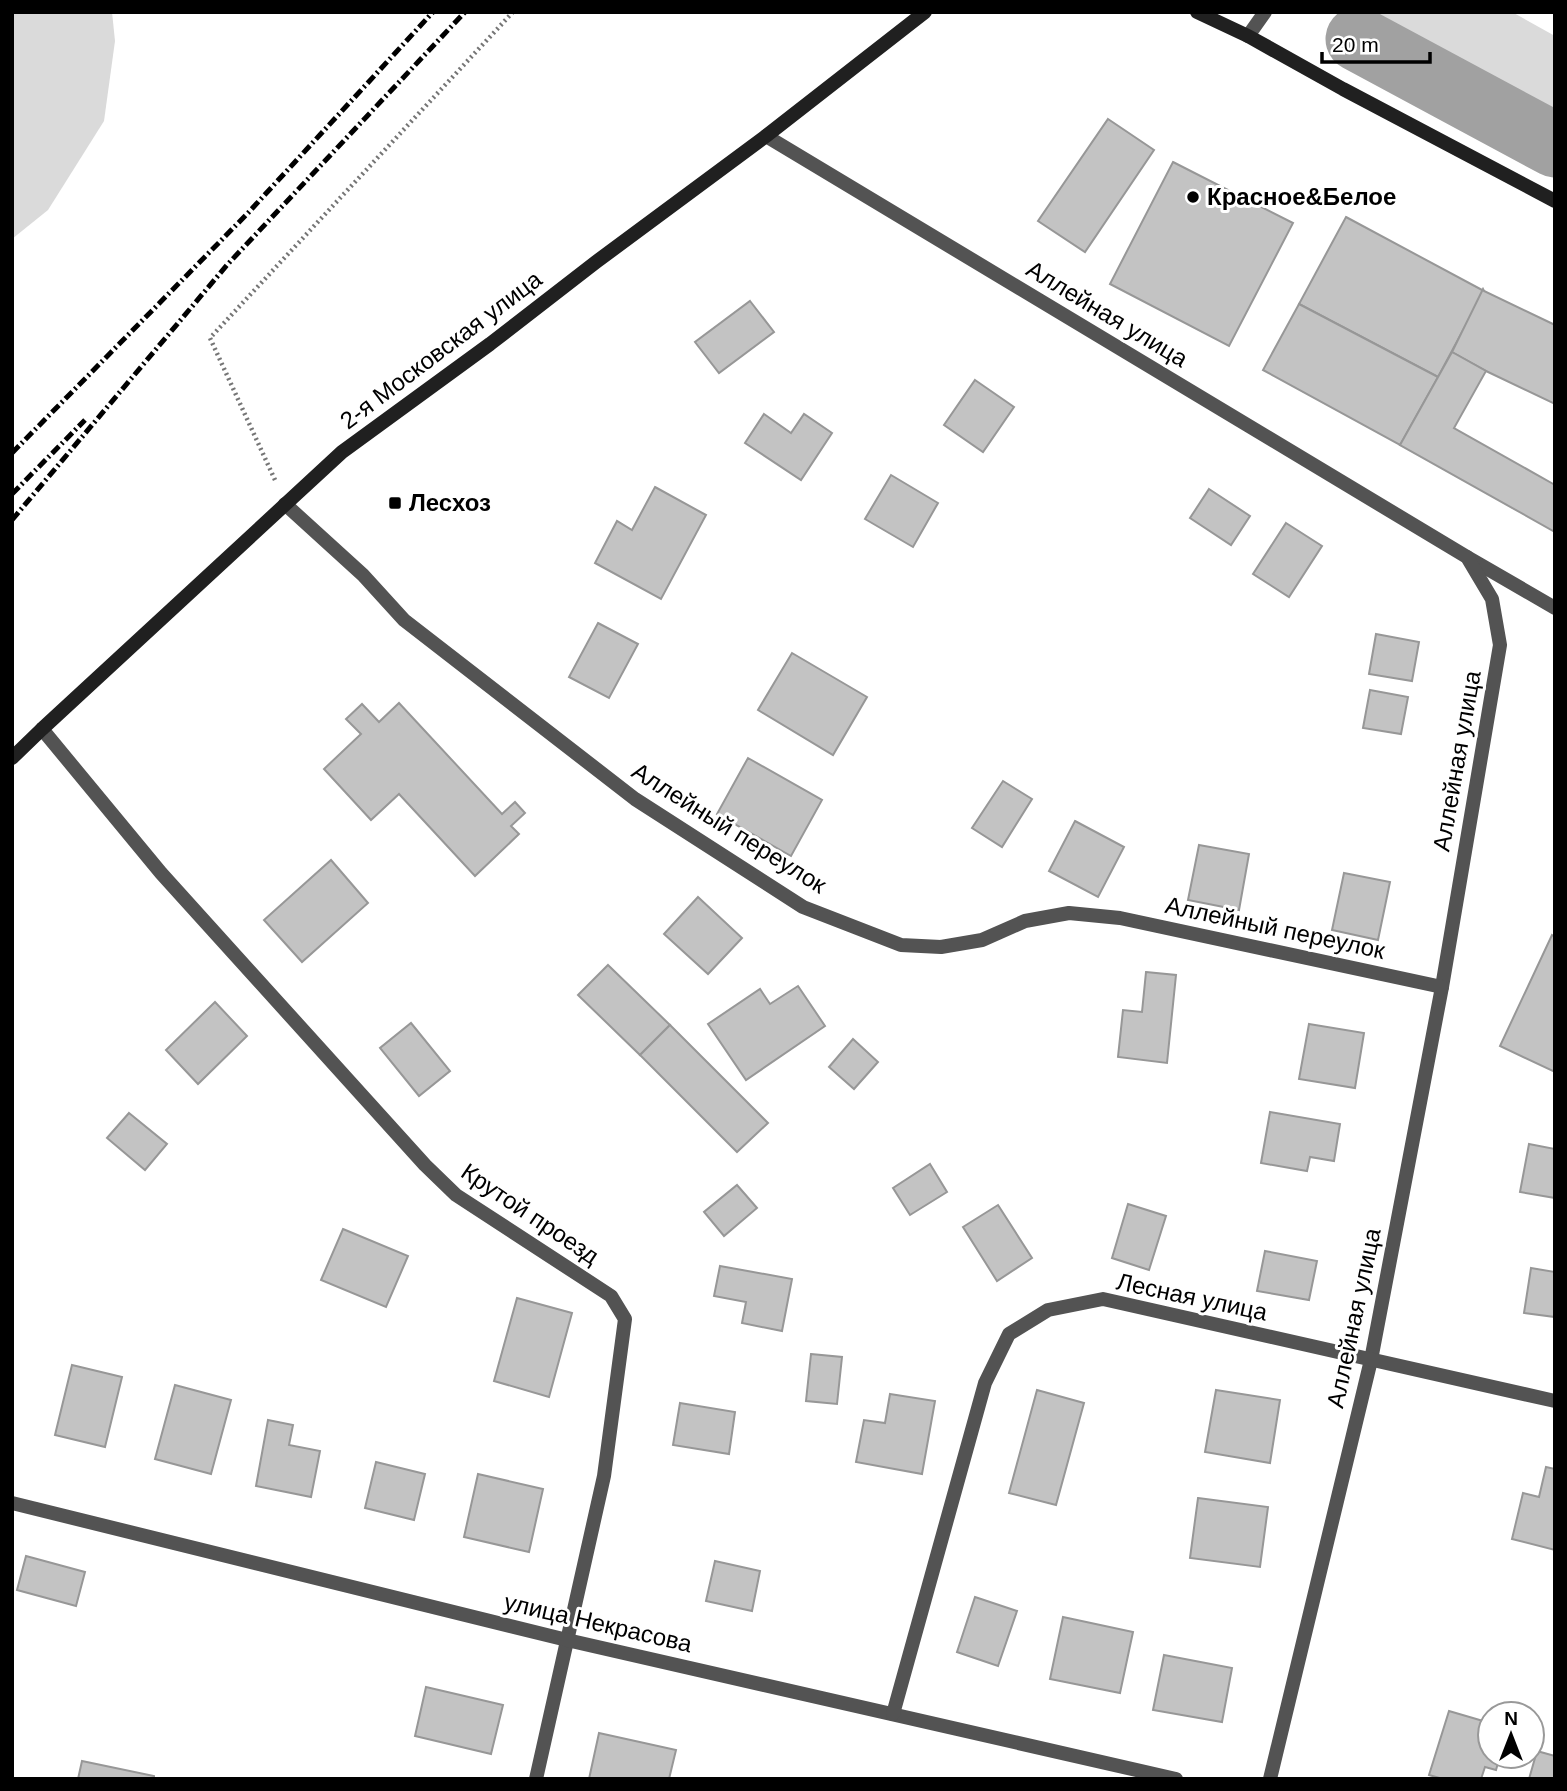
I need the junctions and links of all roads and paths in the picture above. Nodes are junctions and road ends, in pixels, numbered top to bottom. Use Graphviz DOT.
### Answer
graph roads {
  1 [pos="513,12"];
  2 [pos="925,12"];
  3 [pos="1197,12"];
  4 [pos="1265,12"];
  5 [pos="1248,36"];
  6 [pos="766,135"];
  7 [pos="1555,201"];
  8 [pos="285,504"];
  9 [pos="1467,557"];
  10 [pos="1555,608"];
  11 [pos="42,729"];
  12 [pos="12,758"];
  13 [pos="1442,987"];
  14 [pos="1371,1360"];
  15 [pos="1555,1401"];
  16 [pos="12,1503"];
  17 [pos="567,1640"];
  18 [pos="893,1714"];
  19 [pos="536,1779"];
  20 [pos="1176,1779"];
  21 [pos="1270,1779"];
  1 -- 8 [label="path"];
  2 -- 6 [label="main road, 2-я Московская улица"];
  3 -- 5 [label="main road"];
  4 -- 5 [label="street"];
  5 -- 7 [label="main road"];
  6 -- 8 [label="main road, 2-я Московская улица"];
  6 -- 9 [label="street, Аллейная улица"];
  8 -- 11 [label="main road, 2-я Московская улица"];
  8 -- 13 [label="street, Аллейный переулок"];
  9 -- 10 [label="street"];
  9 -- 13 [label="street, Аллейная улица"];
  11 -- 12 [label="main road, 2-я Московская улица"];
  11 -- 17 [label="street, Крутой проезд"];
  13 -- 14 [label="street, Аллейная улица"];
  14 -- 15 [label="street, Лесная улица"];
  14 -- 18 [label="street, Лесная улица"];
  14 -- 21 [label="street, Аллейная улица"];
  16 -- 17 [label="street, улица Некрасова"];
  17 -- 18 [label="street, улица Некрасова"];
  17 -- 19 [label="street, Крутой проезд"];
  18 -- 20 [label="street, улица Некрасова"];
}
